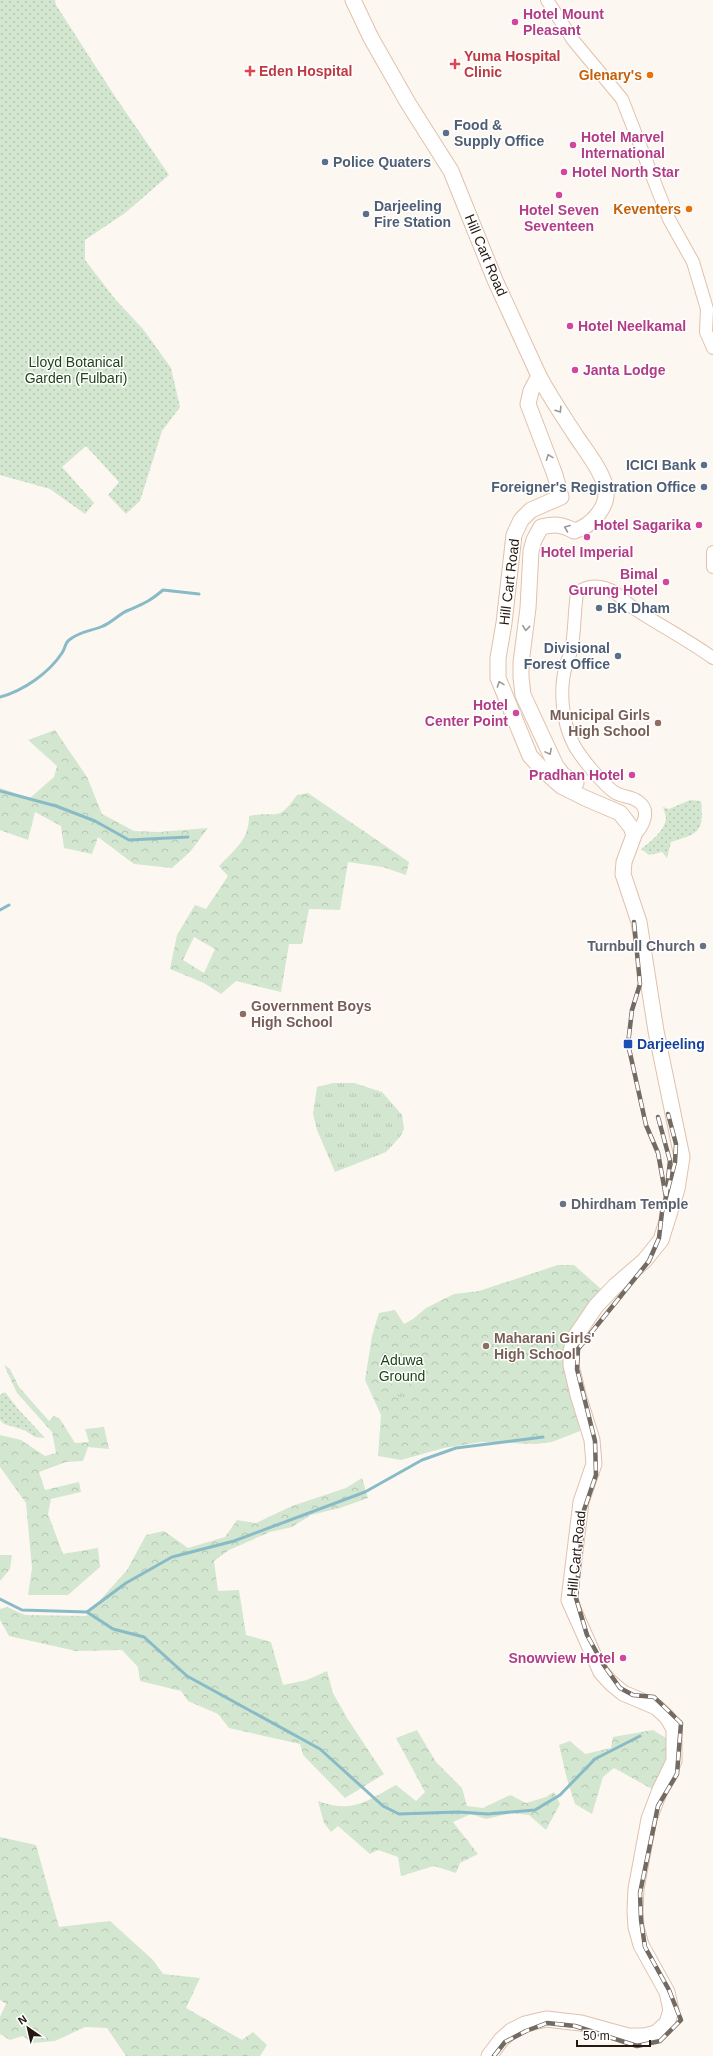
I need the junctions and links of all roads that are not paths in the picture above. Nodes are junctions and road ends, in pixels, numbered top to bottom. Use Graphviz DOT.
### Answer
graph roads {
  1 [pos="353,0"];
  2 [pos="547,0"];
  3 [pos="710,314"];
  4 [pos="713,348"];
  5 [pos="538,375"];
  6 [pos="713,552"];
  7 [pos="713,567"];
  8 [pos="713,658"];
  9 [pos="615,809"];
  10 [pos="634,836"];
  11 [pos="489,2056"];
  1 -- 5 [label="highway, Hill Cart Road"];
  2 -- 3 [label="street"];
  3 -- 4 [label="street"];
  9 -- 5 [label="highway, Hill Cart Road, one-way"];
  5 -- 9 [label="highway, one-way"];
  6 -- 7 [label="street"];
  8 -- 10 [label="street"];
  9 -- 10 [label="highway, Hill Cart Road"];
  10 -- 11 [label="highway, Hill Cart Road"];
}
